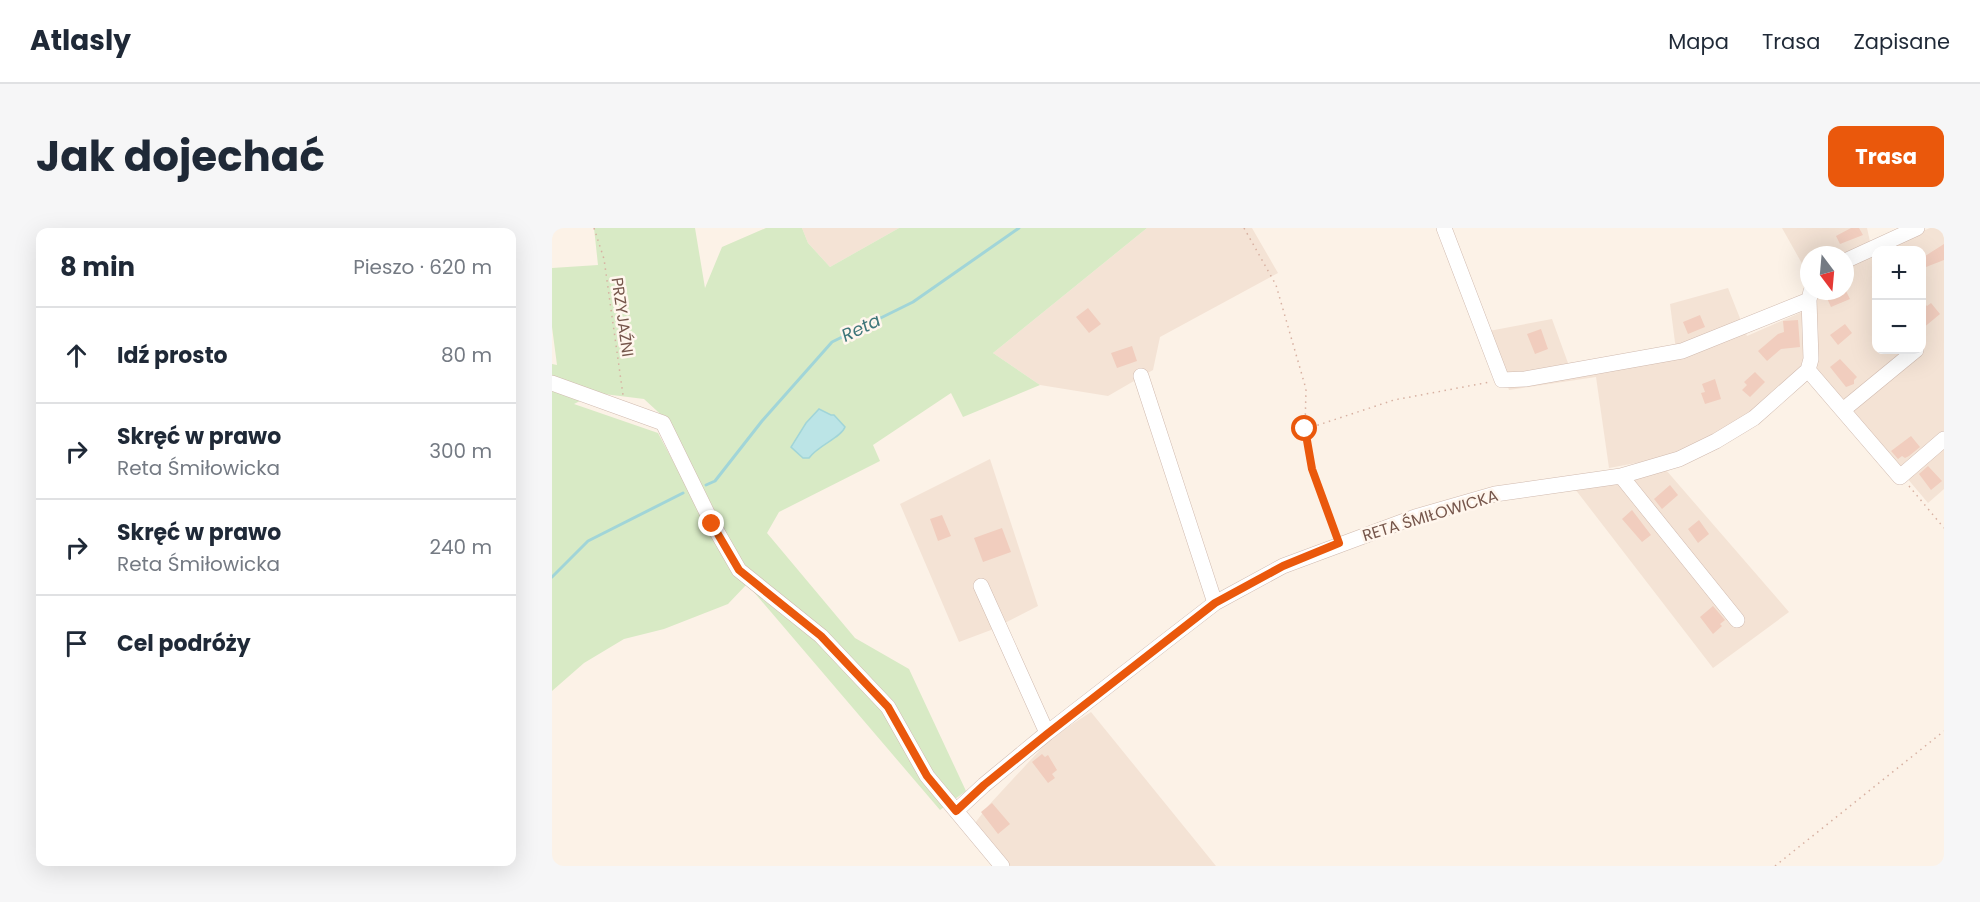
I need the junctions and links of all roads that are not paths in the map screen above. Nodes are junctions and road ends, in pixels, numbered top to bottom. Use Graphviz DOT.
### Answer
graph roads {
  1 [pos="1444,228"];
  2 [pos="1917,228"];
  3 [pos="1854,257"];
  4 [pos="1801,300"];
  5 [pos="1810,300"];
  6 [pos="1910,354"];
  7 [pos="1808,370"];
  8 [pos="1141,376"];
  9 [pos="552,383"];
  10 [pos="1843,410"];
  11 [pos="1944,439"];
  12 [pos="1621,476"];
  13 [pos="981,586"];
  14 [pos="1215,603"];
  15 [pos="1737,620"];
  16 [pos="1047,734"];
  17 [pos="956,811"];
  18 [pos="1002,866"];
  1 -- 4 [label="street"];
  2 -- 3 [label="street"];
  5 -- 7 [label="street"];
  6 -- 10 [label="street"];
  7 -- 10 [label="street"];
  7 -- 12 [label="street, RETA ŚMIŁOWICKA"];
  8 -- 14 [label="street"];
  9 -- 17 [label="street"];
  10 -- 11 [label="street"];
  12 -- 14 [label="street, RETA ŚMIŁOWICKA"];
  12 -- 15 [label="street"];
  13 -- 16 [label="street"];
  14 -- 16 [label="street, RETA ŚMIŁOWICKA"];
  16 -- 17 [label="street, RETA ŚMIŁOWICKA"];
  17 -- 18 [label="street"];
}
